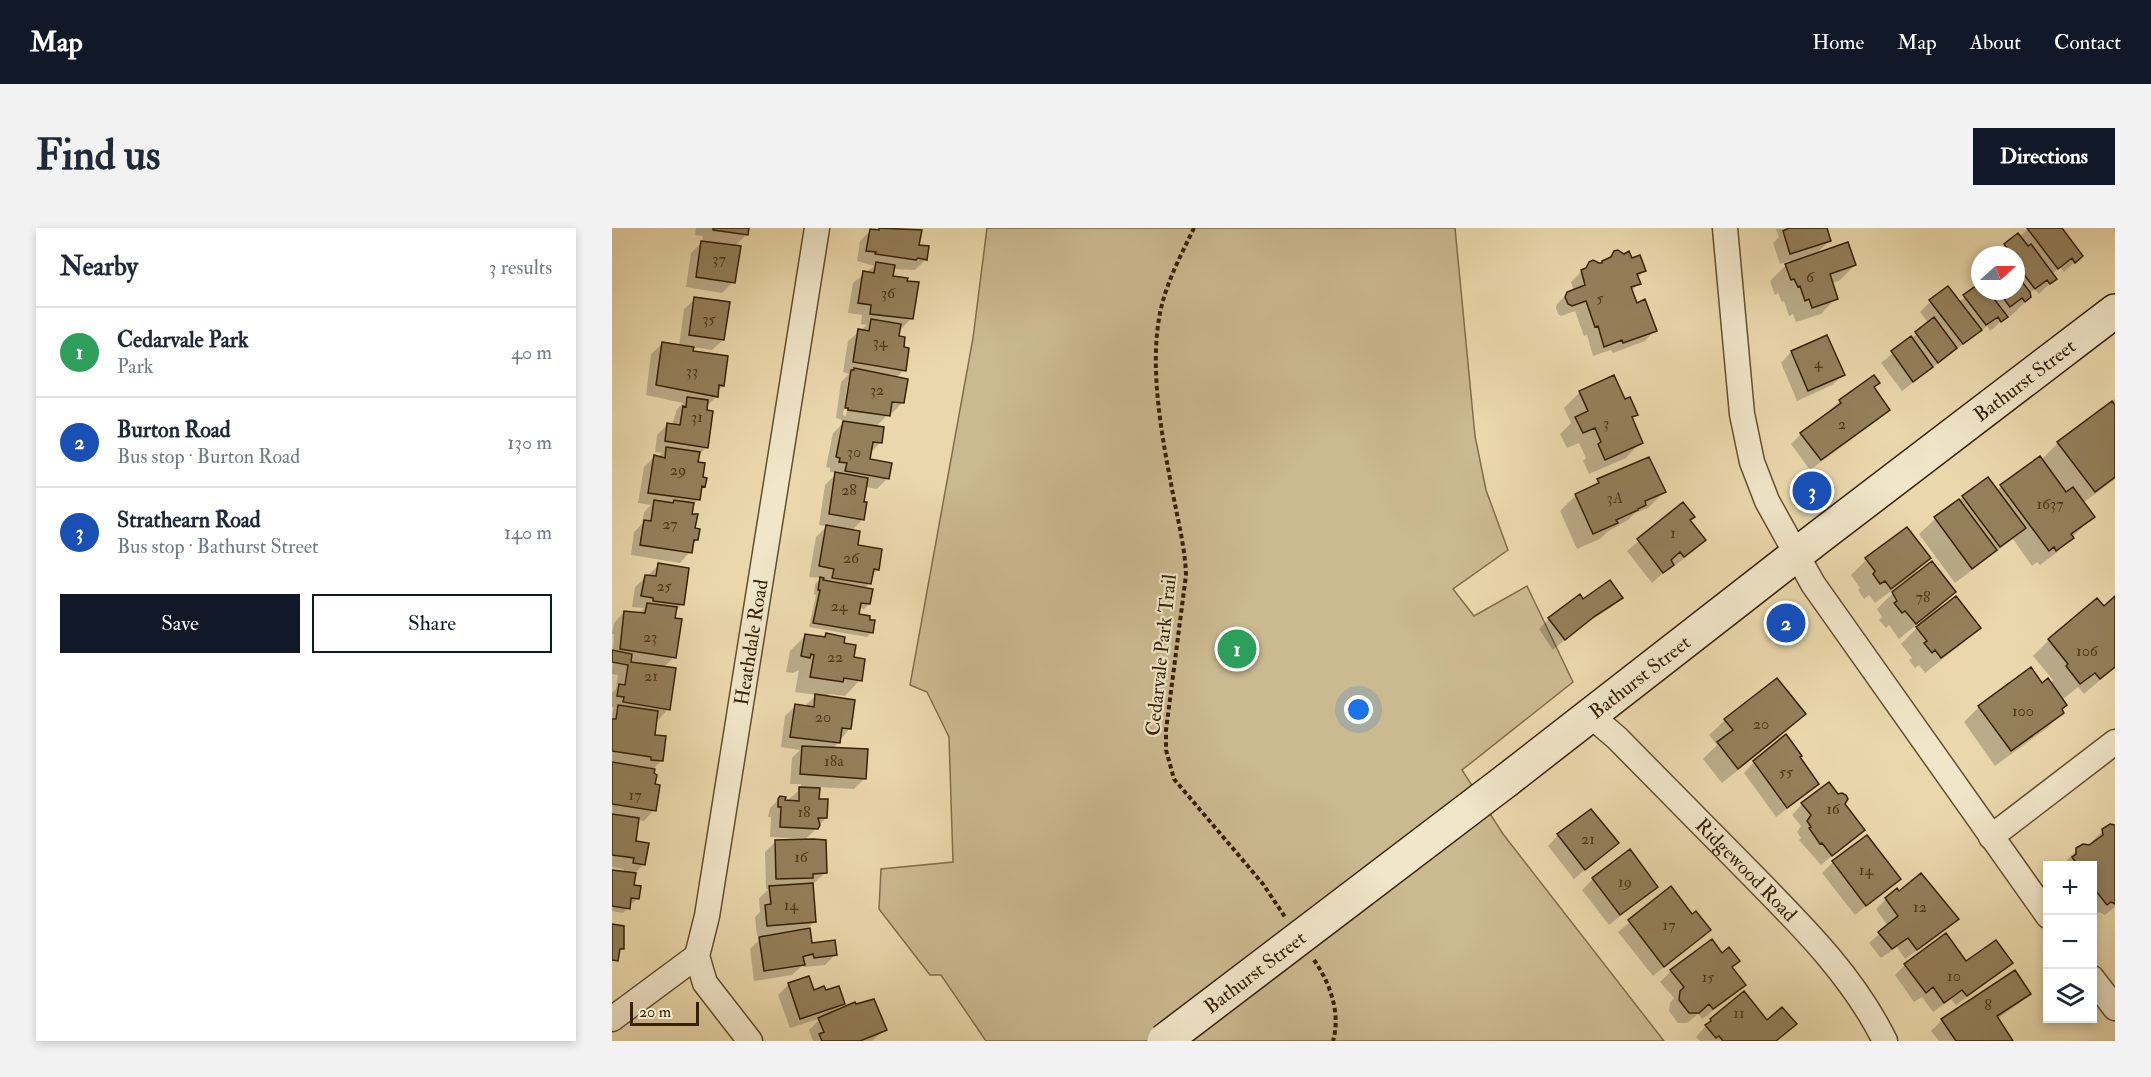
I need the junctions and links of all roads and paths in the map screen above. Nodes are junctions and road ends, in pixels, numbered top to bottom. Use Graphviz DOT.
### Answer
graph roads {
  1 [pos="816,228"];
  2 [pos="1194,228"];
  3 [pos="1725,228"];
  4 [pos="2115,310"];
  5 [pos="1797,554"];
  6 [pos="1590,715"];
  7 [pos="2115,742"];
  8 [pos="1991,837"];
  9 [pos="2047,915"];
  10 [pos="1288,922"];
  11 [pos="697,957"];
  12 [pos="1314,960"];
  13 [pos="2097,985"];
  14 [pos="2115,1008"];
  15 [pos="612,1019"];
  16 [pos="750,1041"];
  17 [pos="1164,1041"];
  18 [pos="1333,1041"];
  19 [pos="1885,1041"];
  1 -- 11 [label="street, Heathdale Road"];
  2 -- 10 [label="path, Cedarvale Park Trail"];
  3 -- 5 [label="street"];
  4 -- 5 [label="main road, Bathurst Street"];
  5 -- 6 [label="main road, Bathurst Street"];
  5 -- 8 [label="street"];
  6 -- 17 [label="main road, Bathurst Street, bridge"];
  6 -- 19 [label="street, Ridgewood Road"];
  7 -- 8 [label="street"];
  8 -- 9 [label="street"];
  11 -- 15 [label="street"];
  11 -- 16 [label="street"];
  12 -- 18 [label="path"];
  13 -- 14 [label="street"];
}
